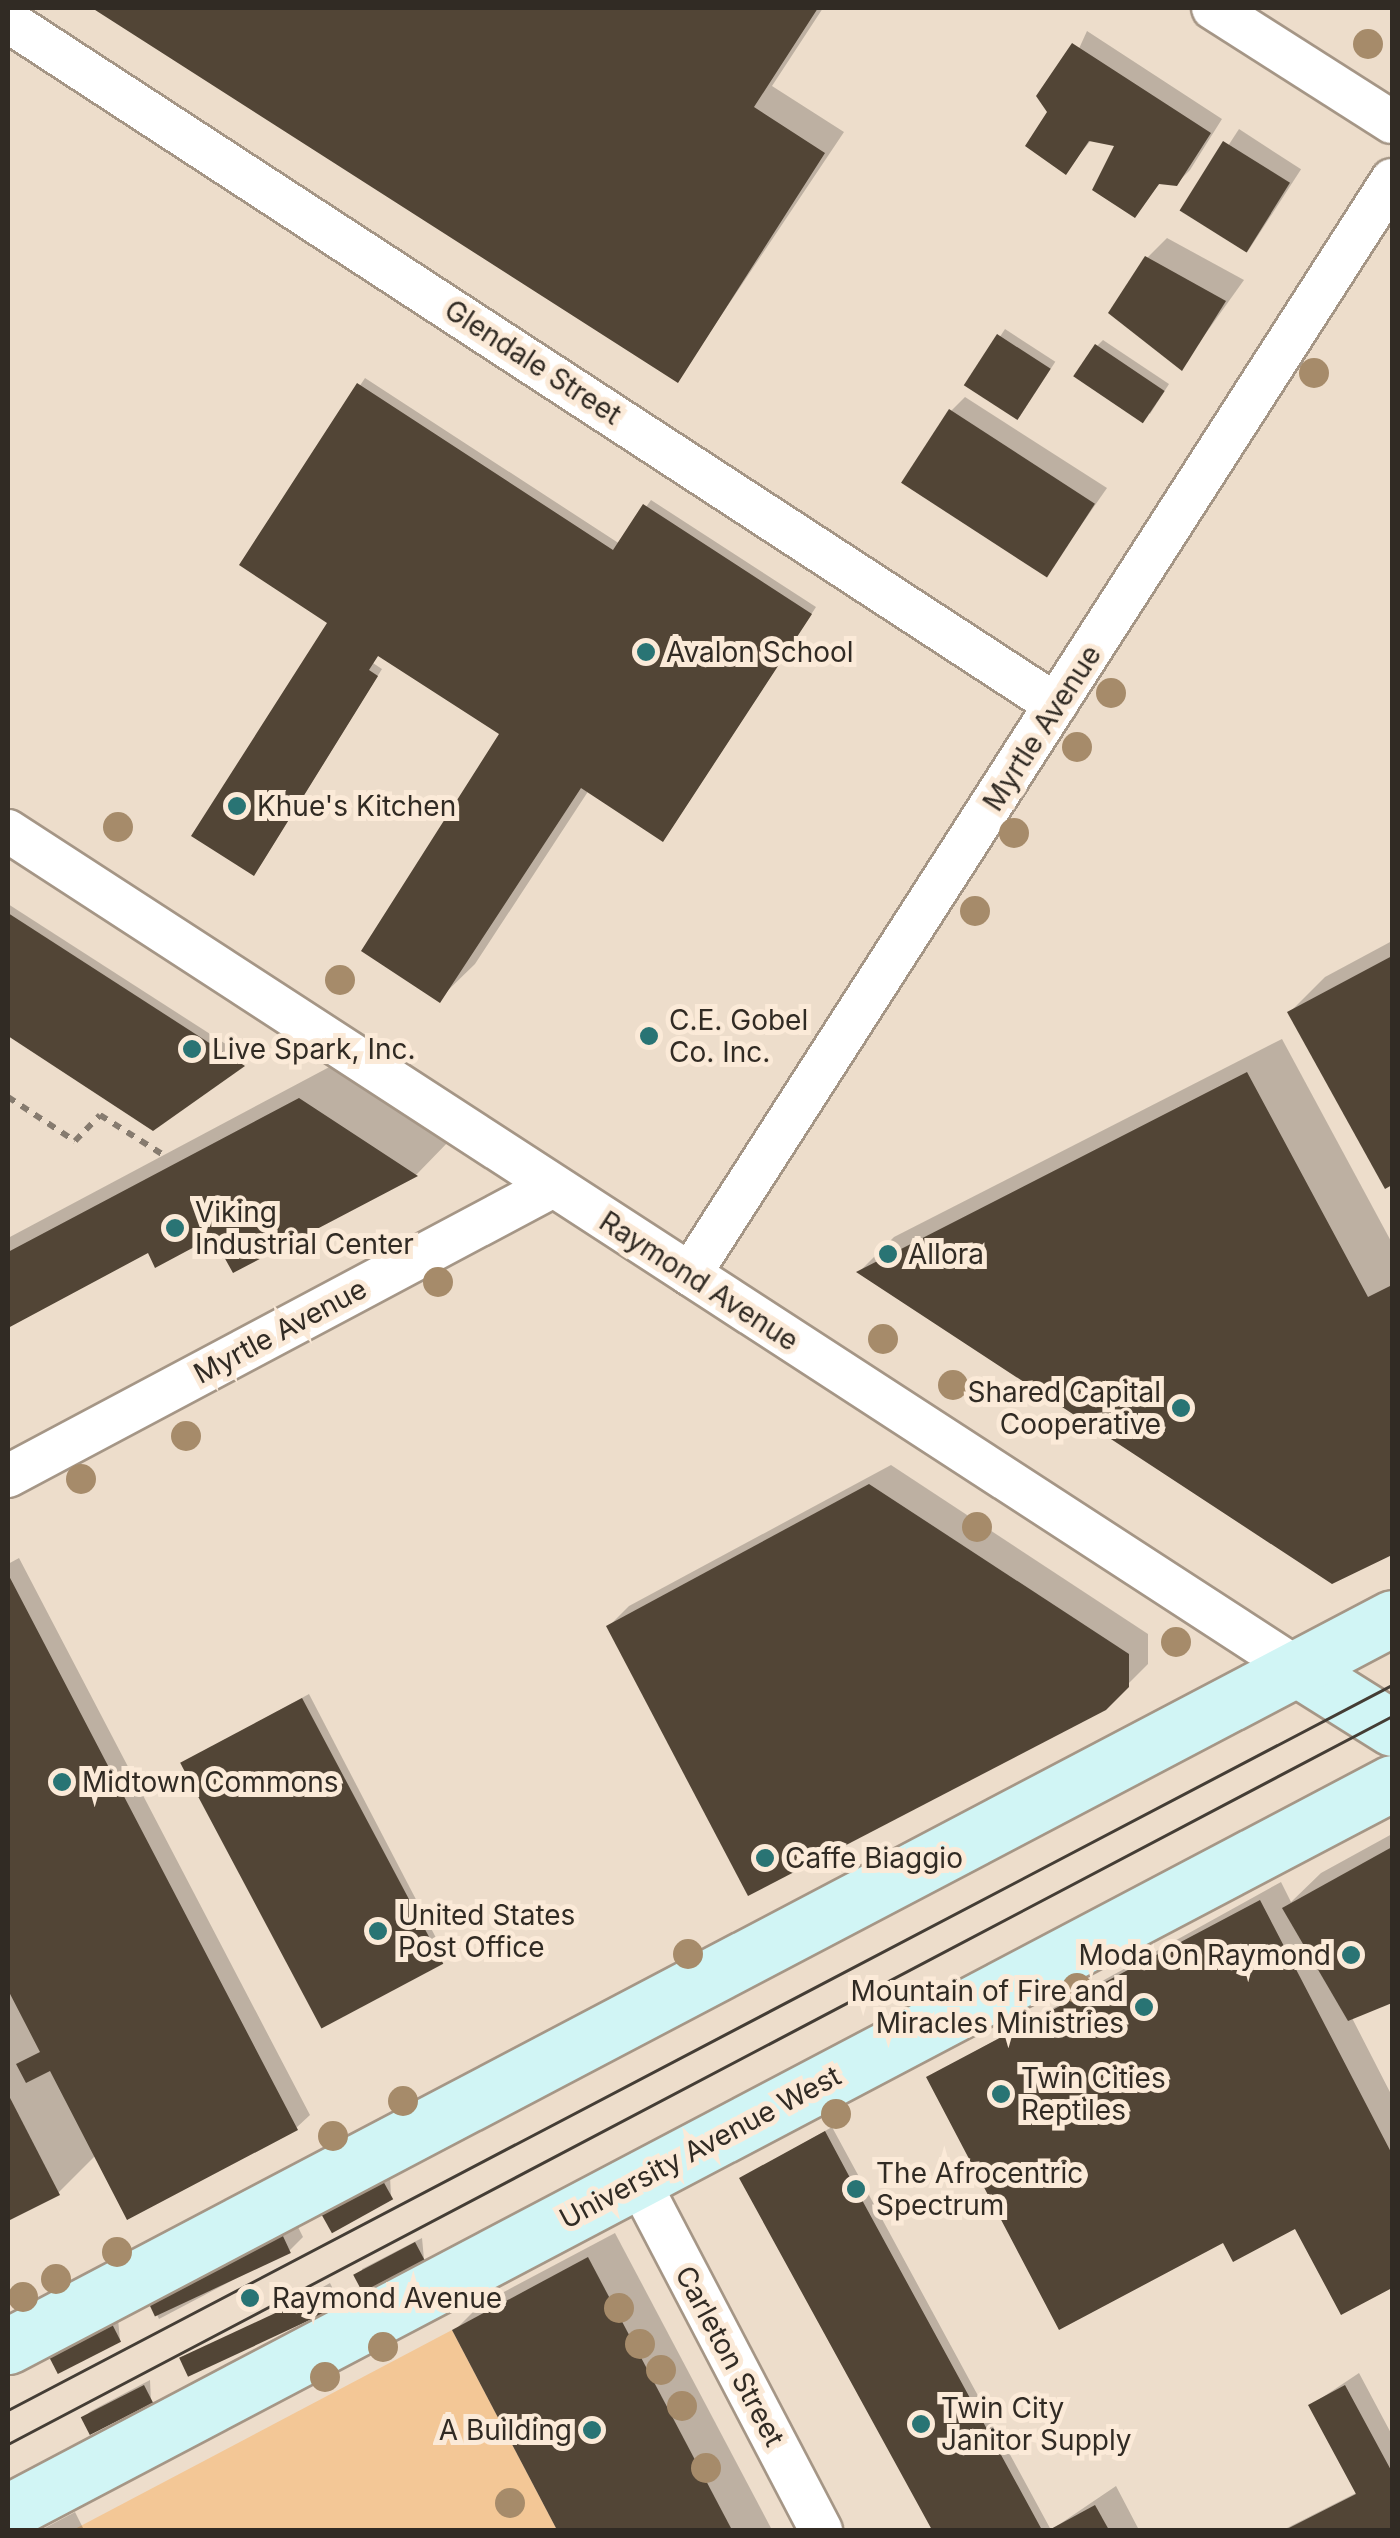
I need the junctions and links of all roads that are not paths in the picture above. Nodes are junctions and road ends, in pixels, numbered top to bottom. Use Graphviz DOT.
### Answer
graph roads {
  1 [pos="1214,8"];
  2 [pos="8,21"];
  3 [pos="1392,122"];
  4 [pos="1392,180"];
  5 [pos="1056,705"];
  6 [pos="8,832"];
  7 [pos="552,1186"];
  8 [pos="690,1274"];
  9 [pos="8,1476"];
  10 [pos="1392,1618"];
  11 [pos="1298,1669"];
  12 [pos="1392,1728"];
  13 [pos="1392,1783"];
  14 [pos="639,2182"];
  15 [pos="8,2346"];
  16 [pos="8,2512"];
  17 [pos="822,2530"];
  1 -- 3 [label="street"];
  2 -- 5 [label="street, Glendale Street"];
  4 -- 5 [label="street, Myrtle Avenue"];
  5 -- 8 [label="street, Myrtle Avenue"];
  6 -- 7 [label="street, Raymond Avenue"];
  7 -- 8 [label="street, Raymond Avenue"];
  7 -- 9 [label="street, Myrtle Avenue"];
  8 -- 11 [label="street, Raymond Avenue"];
  10 -- 11 [label="main road"];
  11 -- 12 [label="main road, Raymond Avenue"];
  11 -- 15 [label="main road"];
  13 -- 14 [label="main road, University Avenue West"];
  14 -- 16 [label="main road, University Avenue West"];
  14 -- 17 [label="street, Carleton Street"];
}
